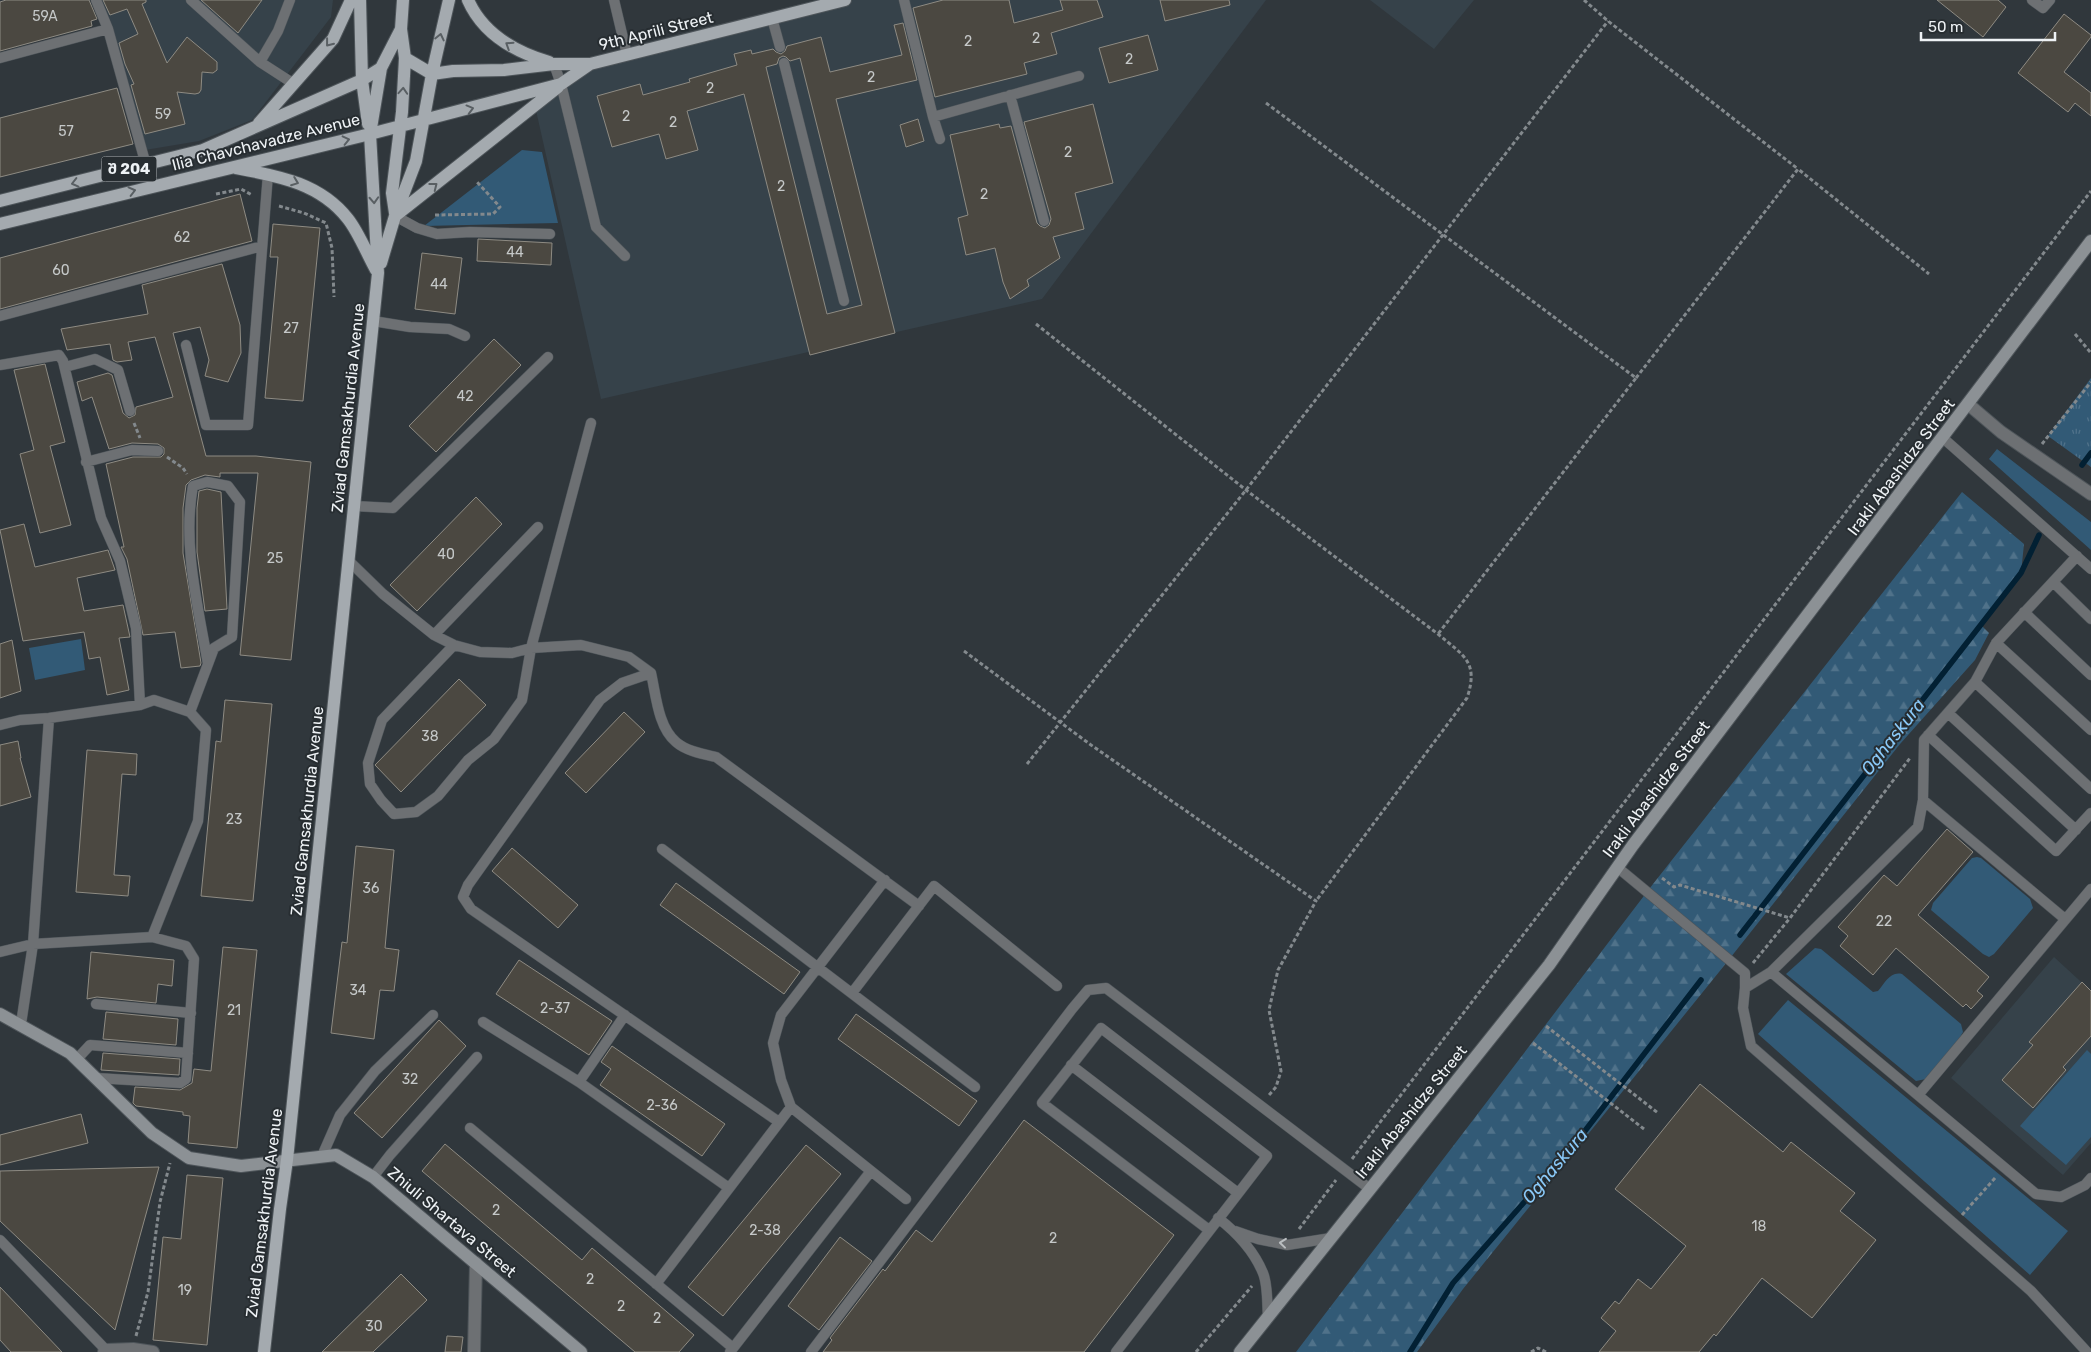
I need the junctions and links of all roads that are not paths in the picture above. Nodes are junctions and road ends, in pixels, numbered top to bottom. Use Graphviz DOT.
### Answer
graph roads {
  1 [pos="96,0"];
  2 [pos="191,0"];
  3 [pos="290,0"];
  4 [pos="351,0"];
  5 [pos="360,0"];
  6 [pos="403,0"];
  7 [pos="449,0"];
  8 [pos="468,0"];
  9 [pos="614,0"];
  10 [pos="845,0"];
  11 [pos="904,0"];
  12 [pos="2032,0"];
  13 [pos="2050,0"];
  14 [pos="805,5"];
  15 [pos="772,18"];
  16 [pos="108,29"];
  17 [pos="400,29"];
  18 [pos="780,48"];
  19 [pos="627,55"];
  20 [pos="0,58"];
  21 [pos="406,58"];
  22 [pos="260,62"];
  23 [pos="784,62"];
  24 [pos="554,64"];
  25 [pos="590,64"];
  26 [pos="381,68"];
  27 [pos="432,74"];
  28 [pos="1079,76"];
  29 [pos="362,80"];
  30 [pos="294,84"];
  31 [pos="561,84"];
  32 [pos="1010,95"];
  33 [pos="932,116"];
  34 [pos="423,120"];
  35 [pos="400,125"];
  36 [pos="255,128"];
  37 [pos="370,134"];
  38 [pos="940,139"];
  39 [pos="146,165"];
  40 [pos="231,167"];
  41 [pos="268,174"];
  42 [pos="0,201"];
  43 [pos="395,216"];
  44 [pos="1044,221"];
  45 [pos="0,224"];
  46 [pos="550,234"];
  47 [pos="2091,241"];
  48 [pos="262,246"];
  49 [pos="625,256"];
  50 [pos="378,273"];
  51 [pos="844,301"];
  52 [pos="0,316"];
  53 [pos="373,321"];
  54 [pos="465,336"];
  55 [pos="186,345"];
  56 [pos="548,357"];
  57 [pos="0,366"];
  58 [pos="65,367"];
  59 [pos="1968,404"];
  60 [pos="130,411"];
  61 [pos="591,423"];
  62 [pos="1943,438"];
  63 [pos="158,451"];
  64 [pos="86,462"];
  65 [pos="2090,494"];
  66 [pos="354,506"];
  67 [pos="538,527"];
  68 [pos="2077,556"];
  69 [pos="348,562"];
  70 [pos="2091,568"];
  71 [pos="2052,582"];
  72 [pos="2024,612"];
  73 [pos="2091,619"];
  74 [pos="434,635"];
  75 [pos="1996,643"];
  76 [pos="454,645"];
  77 [pos="531,648"];
  78 [pos="208,664"];
  79 [pos="651,673"];
  80 [pos="2091,675"];
  81 [pos="1975,682"];
  82 [pos="140,705"];
  83 [pos="190,712"];
  84 [pos="1948,714"];
  85 [pos="49,718"];
  86 [pos="0,725"];
  87 [pos="2091,730"];
  88 [pos="1926,738"];
  89 [pos="2091,789"];
  90 [pos="1923,800"];
  91 [pos="2091,813"];
  92 [pos="2076,830"];
  93 [pos="662,848"];
  94 [pos="1617,867"];
  95 [pos="884,880"];
  96 [pos="2091,889"];
  97 [pos="919,906"];
  98 [pos="2065,919"];
  99 [pos="152,937"];
  100 [pos="33,944"];
  101 [pos="0,952"];
  102 [pos="818,967"];
  103 [pos="1771,972"];
  104 [pos="1056,986"];
  105 [pos="1745,988"];
  106 [pos="852,993"];
  107 [pos="96,1004"];
  108 [pos="191,1013"];
  109 [pos="0,1014"];
  110 [pos="433,1015"];
  111 [pos="625,1015"];
  112 [pos="483,1022"];
  113 [pos="21,1024"];
  114 [pos="188,1053"];
  115 [pos="477,1057"];
  116 [pos="77,1059"];
  117 [pos="1071,1065"];
  118 [pos="96,1078"];
  119 [pos="579,1082"];
  120 [pos="975,1087"];
  121 [pos="1919,1094"];
  122 [pos="791,1107"];
  123 [pos="779,1122"];
  124 [pos="470,1128"];
  125 [pos="322,1156"];
  126 [pos="287,1160"];
  127 [pos="871,1171"];
  128 [pos="373,1177"];
  129 [pos="2091,1178"];
  130 [pos="729,1188"];
  131 [pos="1370,1189"];
  132 [pos="1238,1194"];
  133 [pos="906,1199"];
  134 [pos="1218,1218"];
  135 [pos="1209,1230"];
  136 [pos="1234,1230"];
  137 [pos="1331,1238"];
  138 [pos="0,1240"];
  139 [pos="476,1263"];
  140 [pos="656,1284"];
  141 [pos="1268,1317"];
  142 [pos="731,1350"];
  143 [pos="105,1351"];
  144 [pos="133,1351"];
  145 [pos="2084,1351"];
  146 [pos="153,1352"];
  147 [pos="264,1352"];
  148 [pos="474,1352"];
  149 [pos="581,1352"];
  150 [pos="811,1352"];
  151 [pos="1116,1352"];
  152 [pos="1240,1352"];
  1 -- 16 [label="lane"];
  2 -- 22 [label="lane"];
  3 -- 22 [label="lane"];
  4 -- 30 [label="main road, one-way"];
  5 -- 29 [label="main road"];
  6 -- 17 [label="main road, Zviad Gamsakhurdia Avenue"];
  27 -- 7 [label="main road, one-way"];
  24 -- 8 [label="main road, one-way"];
  9 -- 19 [label="lane"];
  10 -- 14 [label="main road, 9th Aprili Street"];
  11 -- 33 [label="lane"];
  12 -- 13 [label="lane"];
  14 -- 15 [label="main road, 9th Aprili Street"];
  15 -- 18 [label="lane"];
  15 -- 19 [label="main road, 9th Aprili Street"];
  16 -- 20 [label="lane"];
  16 -- 39 [label="lane"];
  17 -- 21 [label="main road, Zviad Gamsakhurdia Avenue"];
  17 -- 26 [label="main road, Zviad Gamsakhurdia Avenue"];
  19 -- 25 [label="main road, 9th Aprili Street"];
  21 -- 27 [label="main road"];
  35 -- 21 [label="main road, Zviad Gamsakhurdia Avenue, one-way"];
  22 -- 30 [label="lane"];
  23 -- 51 [label="lane"];
  24 -- 25 [label="main road"];
  24 -- 27 [label="main road"];
  24 -- 31 [label="lane"];
  25 -- 31 [label="main road"];
  26 -- 29 [label="main road, Ilia Chavchavadze Avenue / შ 204"];
  26 -- 37 [label="main road, Zviad Gamsakhurdia Avenue"];
  27 -- 34 [label="main road"];
  28 -- 32 [label="lane"];
  29 -- 36 [label="main road, Ilia Chavchavadze Avenue / შ 204"];
  29 -- 37 [label="main road"];
  30 -- 36 [label="main road"];
  34 -- 31 [label="main road, Ilia Chavchavadze Avenue, one-way"];
  43 -- 31 [label="main road, one-way"];
  31 -- 49 [label="lane"];
  32 -- 33 [label="lane"];
  32 -- 44 [label="lane"];
  33 -- 38 [label="lane"];
  34 -- 35 [label="main road, Ilia Chavchavadze Avenue / შ 204"];
  34 -- 43 [label="main road"];
  35 -- 37 [label="main road, Ilia Chavchavadze Avenue / შ 204"];
  35 -- 43 [label="main road, Zviad Gamsakhurdia Avenue"];
  36 -- 39 [label="main road, Ilia Chavchavadze Avenue / შ 204"];
  40 -- 37 [label="main road, Ilia Chavchavadze Avenue / შ 204, one-way"];
  37 -- 50 [label="main road, Zviad Gamsakhurdia Avenue, one-way"];
  39 -- 42 [label="main road, Ilia Chavchavadze Avenue / შ 204, one-way"];
  40 -- 41 [label="main road"];
  45 -- 40 [label="main road, Ilia Chavchavadze Avenue / შ 204, one-way"];
  41 -- 48 [label="lane"];
  41 -- 50 [label="main road, one-way"];
  43 -- 46 [label="lane"];
  43 -- 50 [label="main road, Zviad Gamsakhurdia Avenue"];
  47 -- 59 [label="main road, Irakli Abashidze Street"];
  48 -- 52 [label="lane"];
  48 -- 55 [label="lane"];
  50 -- 53 [label="main road, Zviad Gamsakhurdia Avenue"];
  53 -- 54 [label="lane"];
  53 -- 66 [label="main road, Zviad Gamsakhurdia Avenue"];
  56 -- 66 [label="lane"];
  57 -- 58 [label="lane"];
  58 -- 60 [label="lane"];
  58 -- 64 [label="lane"];
  59 -- 62 [label="main road, Irakli Abashidze Street"];
  59 -- 65 [label="street"];
  61 -- 77 [label="lane"];
  62 -- 68 [label="lane"];
  62 -- 94 [label="main road, Irakli Abashidze Street"];
  63 -- 64 [label="lane"];
  64 -- 82 [label="lane"];
  66 -- 69 [label="main road, Zviad Gamsakhurdia Avenue"];
  67 -- 74 [label="lane"];
  68 -- 70 [label="lane"];
  68 -- 71 [label="lane"];
  69 -- 74 [label="lane"];
  69 -- 126 [label="main road, Zviad Gamsakhurdia Avenue"];
  71 -- 72 [label="lane"];
  71 -- 73 [label="lane"];
  72 -- 75 [label="lane"];
  72 -- 80 [label="lane"];
  74 -- 76 [label="lane"];
  75 -- 81 [label="lane"];
  75 -- 87 [label="lane"];
  76 -- 77 [label="lane"];
  76 -- 77 [label="lane"];
  77 -- 79 [label="lane"];
  78 -- 78 [label="lane"];
  78 -- 83 [label="lane"];
  79 -- 95 [label="lane"];
  79 -- 111 [label="lane"];
  81 -- 84 [label="lane"];
  81 -- 89 [label="lane"];
  82 -- 83 [label="lane"];
  82 -- 85 [label="lane"];
  83 -- 99 [label="lane"];
  84 -- 88 [label="lane"];
  84 -- 92 [label="lane"];
  85 -- 86 [label="lane"];
  85 -- 100 [label="lane"];
  88 -- 90 [label="lane"];
  88 -- 92 [label="lane"];
  90 -- 98 [label="lane"];
  90 -- 103 [label="lane"];
  91 -- 92 [label="lane"];
  93 -- 102 [label="lane"];
  94 -- 105 [label="lane"];
  94 -- 131 [label="main road, Irakli Abashidze Street"];
  95 -- 97 [label="lane"];
  95 -- 102 [label="lane"];
  96 -- 98 [label="lane"];
  97 -- 104 [label="lane"];
  97 -- 106 [label="lane"];
  98 -- 121 [label="lane"];
  99 -- 100 [label="lane"];
  99 -- 108 [label="lane"];
  100 -- 101 [label="lane"];
  100 -- 113 [label="lane"];
  102 -- 106 [label="lane"];
  102 -- 122 [label="lane"];
  103 -- 105 [label="lane"];
  103 -- 121 [label="lane"];
  105 -- 145 [label="lane"];
  106 -- 120 [label="lane"];
  107 -- 108 [label="lane"];
  108 -- 114 [label="lane"];
  109 -- 113 [label="main road, Zhiuli Shartava Street"];
  110 -- 125 [label="lane"];
  111 -- 119 [label="lane"];
  111 -- 123 [label="lane"];
  112 -- 119 [label="lane"];
  113 -- 116 [label="main road, Zhiuli Shartava Street"];
  114 -- 116 [label="lane"];
  114 -- 118 [label="lane"];
  115 -- 128 [label="lane"];
  116 -- 118 [label="main road, Zhiuli Shartava Street"];
  117 -- 132 [label="lane"];
  117 -- 132 [label="lane"];
  117 -- 135 [label="lane"];
  118 -- 126 [label="main road, Zhiuli Shartava Street"];
  119 -- 130 [label="lane"];
  121 -- 129 [label="lane"];
  122 -- 123 [label="lane"];
  122 -- 127 [label="lane"];
  123 -- 130 [label="lane"];
  124 -- 140 [label="lane"];
  125 -- 126 [label="main road, Zhiuli Shartava Street"];
  125 -- 128 [label="main road, Zhiuli Shartava Street"];
  126 -- 147 [label="main road, Zviad Gamsakhurdia Avenue"];
  127 -- 133 [label="lane"];
  127 -- 142 [label="lane"];
  128 -- 139 [label="main road, Zhiuli Shartava Street"];
  130 -- 140 [label="lane"];
  131 -- 137 [label="main road, Irakli Abashidze Street"];
  131 -- 150 [label="lane"];
  132 -- 134 [label="lane"];
  134 -- 135 [label="lane"];
  134 -- 136 [label="lane"];
  135 -- 151 [label="lane"];
  137 -- 136 [label="lane, one-way"];
  136 -- 141 [label="lane"];
  137 -- 141 [label="main road, Irakli Abashidze Street"];
  138 -- 143 [label="lane"];
  139 -- 148 [label="street"];
  139 -- 149 [label="main road, Zhiuli Shartava Street"];
  140 -- 142 [label="lane"];
  141 -- 152 [label="main road, Irakli Abashidze Street"];
  143 -- 144 [label="street"];
  144 -- 146 [label="street"];
}
